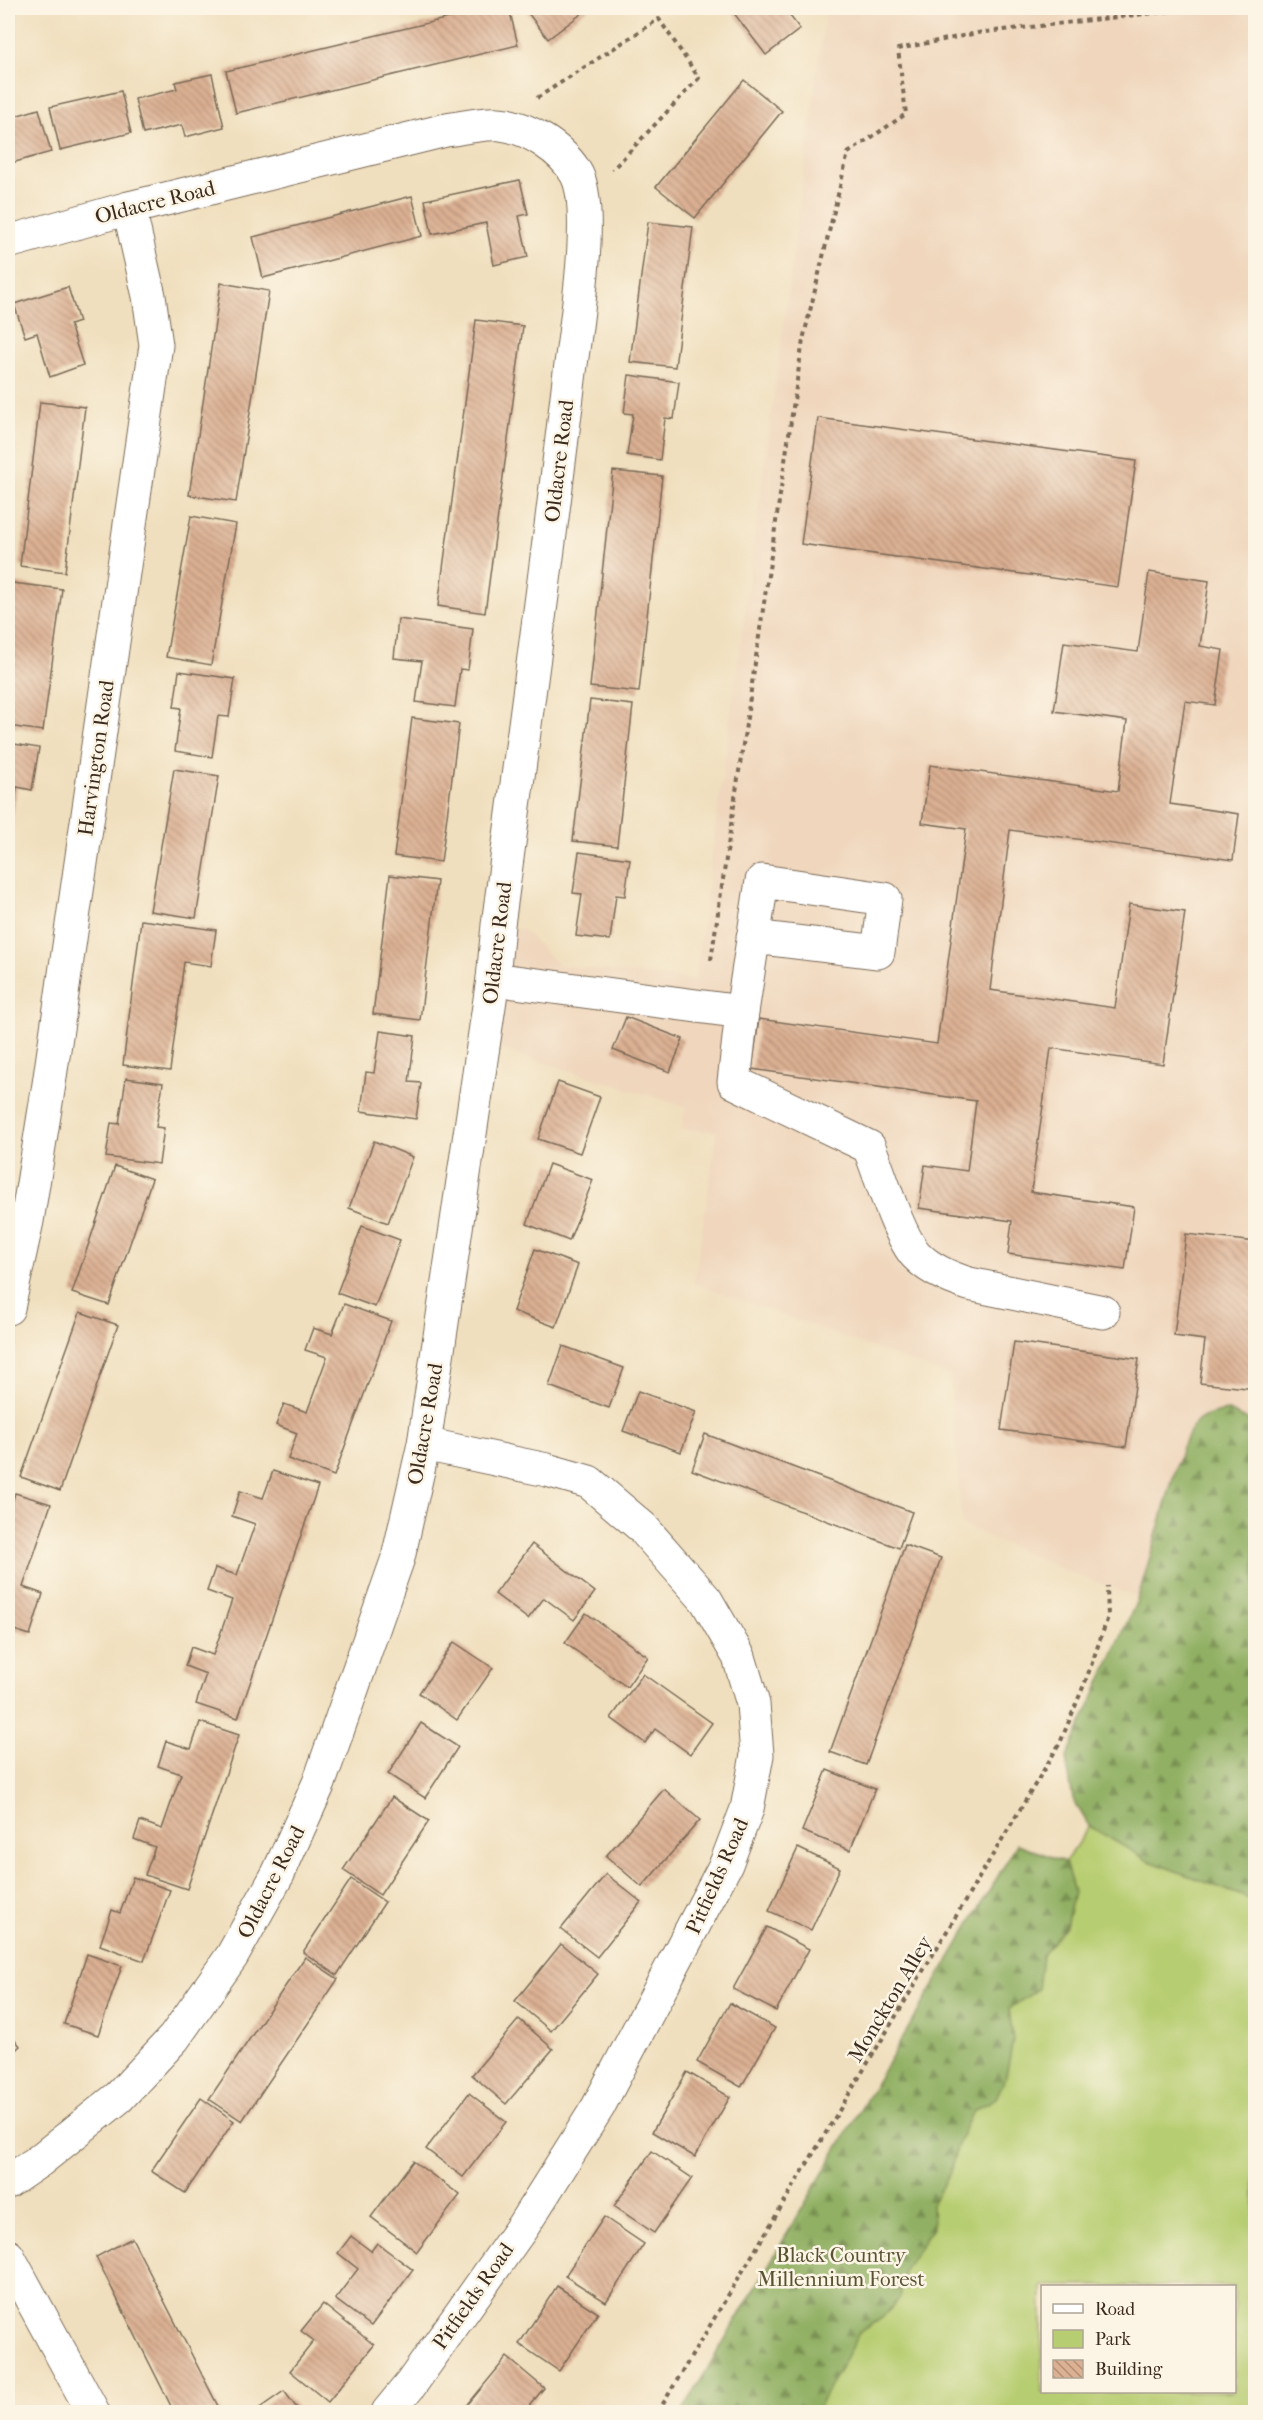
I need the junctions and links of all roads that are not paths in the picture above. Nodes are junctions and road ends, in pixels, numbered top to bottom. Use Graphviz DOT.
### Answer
graph roads {
  1 [pos="129,208"];
  2 [pos="8,242"];
  3 [pos="753,937"];
  4 [pos="494,979"];
  5 [pos="742,1012"];
  6 [pos="8,1308"];
  7 [pos="1103,1312"];
  8 [pos="424,1444"];
  9 [pos="8,2182"];
  10 [pos="8,2256"];
  11 [pos="93,2412"];
  12 [pos="387,2412"];
  1 -- 2 [label="street, Oldacre Road"];
  1 -- 4 [label="street, Oldacre Road"];
  1 -- 6 [label="street, Harvington Road"];
  3 -- 5 [label="street"];
  4 -- 5 [label="street"];
  4 -- 8 [label="street, Oldacre Road"];
  5 -- 7 [label="street"];
  8 -- 9 [label="street, Oldacre Road"];
  8 -- 12 [label="street, Pitfields Road"];
  10 -- 11 [label="street"];
}
